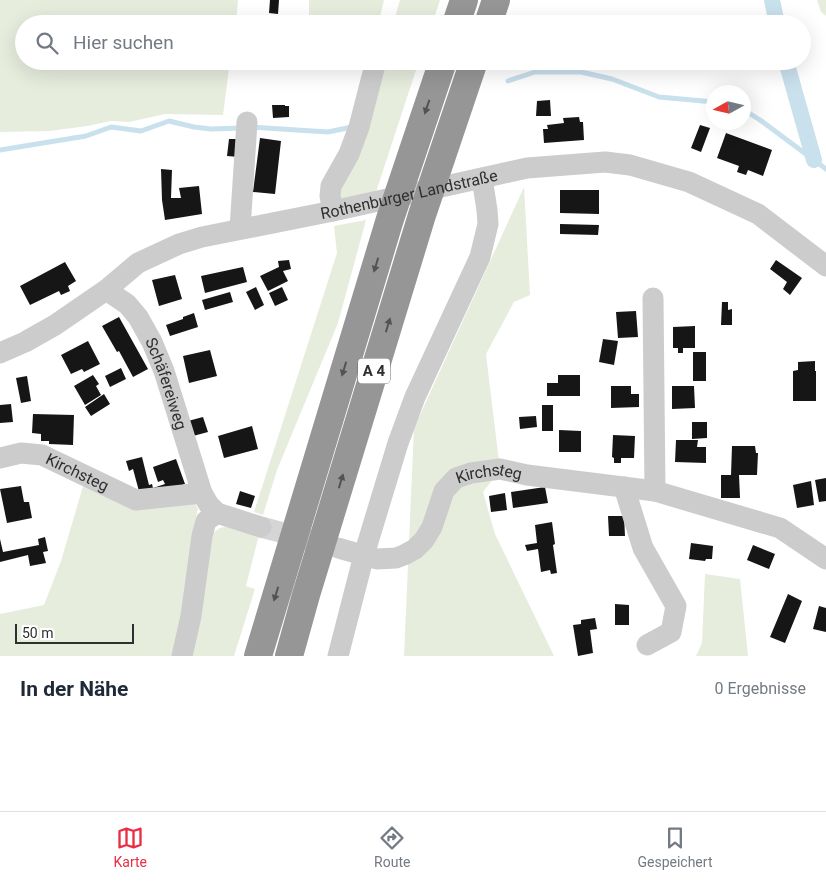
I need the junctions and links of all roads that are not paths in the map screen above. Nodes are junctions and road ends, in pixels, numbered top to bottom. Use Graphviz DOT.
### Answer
graph roads {
  1 [pos="464,0"];
  2 [pos="496,0"];
  3 [pos="459,15"];
  4 [pos="491,15"];
  5 [pos="374,70"];
  6 [pos="440,70"];
  7 [pos="471,70"];
  8 [pos="248,122"];
  9 [pos="482,178"];
  10 [pos="333,211"];
  11 [pos="240,229"];
  12 [pos="826,266"];
  13 [pos="106,290"];
  14 [pos="653,298"];
  15 [pos="0,353"];
  16 [pos="0,458"];
  17 [pos="624,487"];
  18 [pos="655,491"];
  19 [pos="202,493"];
  20 [pos="217,514"];
  21 [pos="261,527"];
  22 [pos="327,544"];
  23 [pos="364,555"];
  24 [pos="826,559"];
  25 [pos="647,645"];
  26 [pos="182,656"];
  27 [pos="258,656"];
  28 [pos="289,656"];
  29 [pos="338,656"];
  1 -- 3 [label="highway"];
  2 -- 4 [label="highway"];
  5 -- 10 [label="street"];
  6 -- 27 [label="highway, A 4, one-way"];
  22 -- 7 [label="highway, A 4, one-way"];
  8 -- 11 [label="street"];
  9 -- 10 [label="street, Rothenburger Landstraße"];
  9 -- 12 [label="street, Rothenburger Landstraße"];
  9 -- 23 [label="street"];
  10 -- 11 [label="street, Rothenburger Landstraße"];
  11 -- 13 [label="street, Rothenburger Landstraße"];
  13 -- 15 [label="street, Rothenburger Landstraße"];
  13 -- 19 [label="street, Schäfereiweg"];
  14 -- 18 [label="street"];
  16 -- 19 [label="street, Kirchsteg"];
  17 -- 18 [label="street, Kirchsteg"];
  17 -- 23 [label="street, Kirchsteg"];
  17 -- 25 [label="street"];
  18 -- 24 [label="street, Kirchsteg"];
  19 -- 20 [label="street"];
  20 -- 21 [label="street"];
  20 -- 26 [label="street"];
  22 -- 23 [label="street, Kirchsteg"];
  22 -- 28 [label="highway, A 4"];
  23 -- 29 [label="street"];
}
